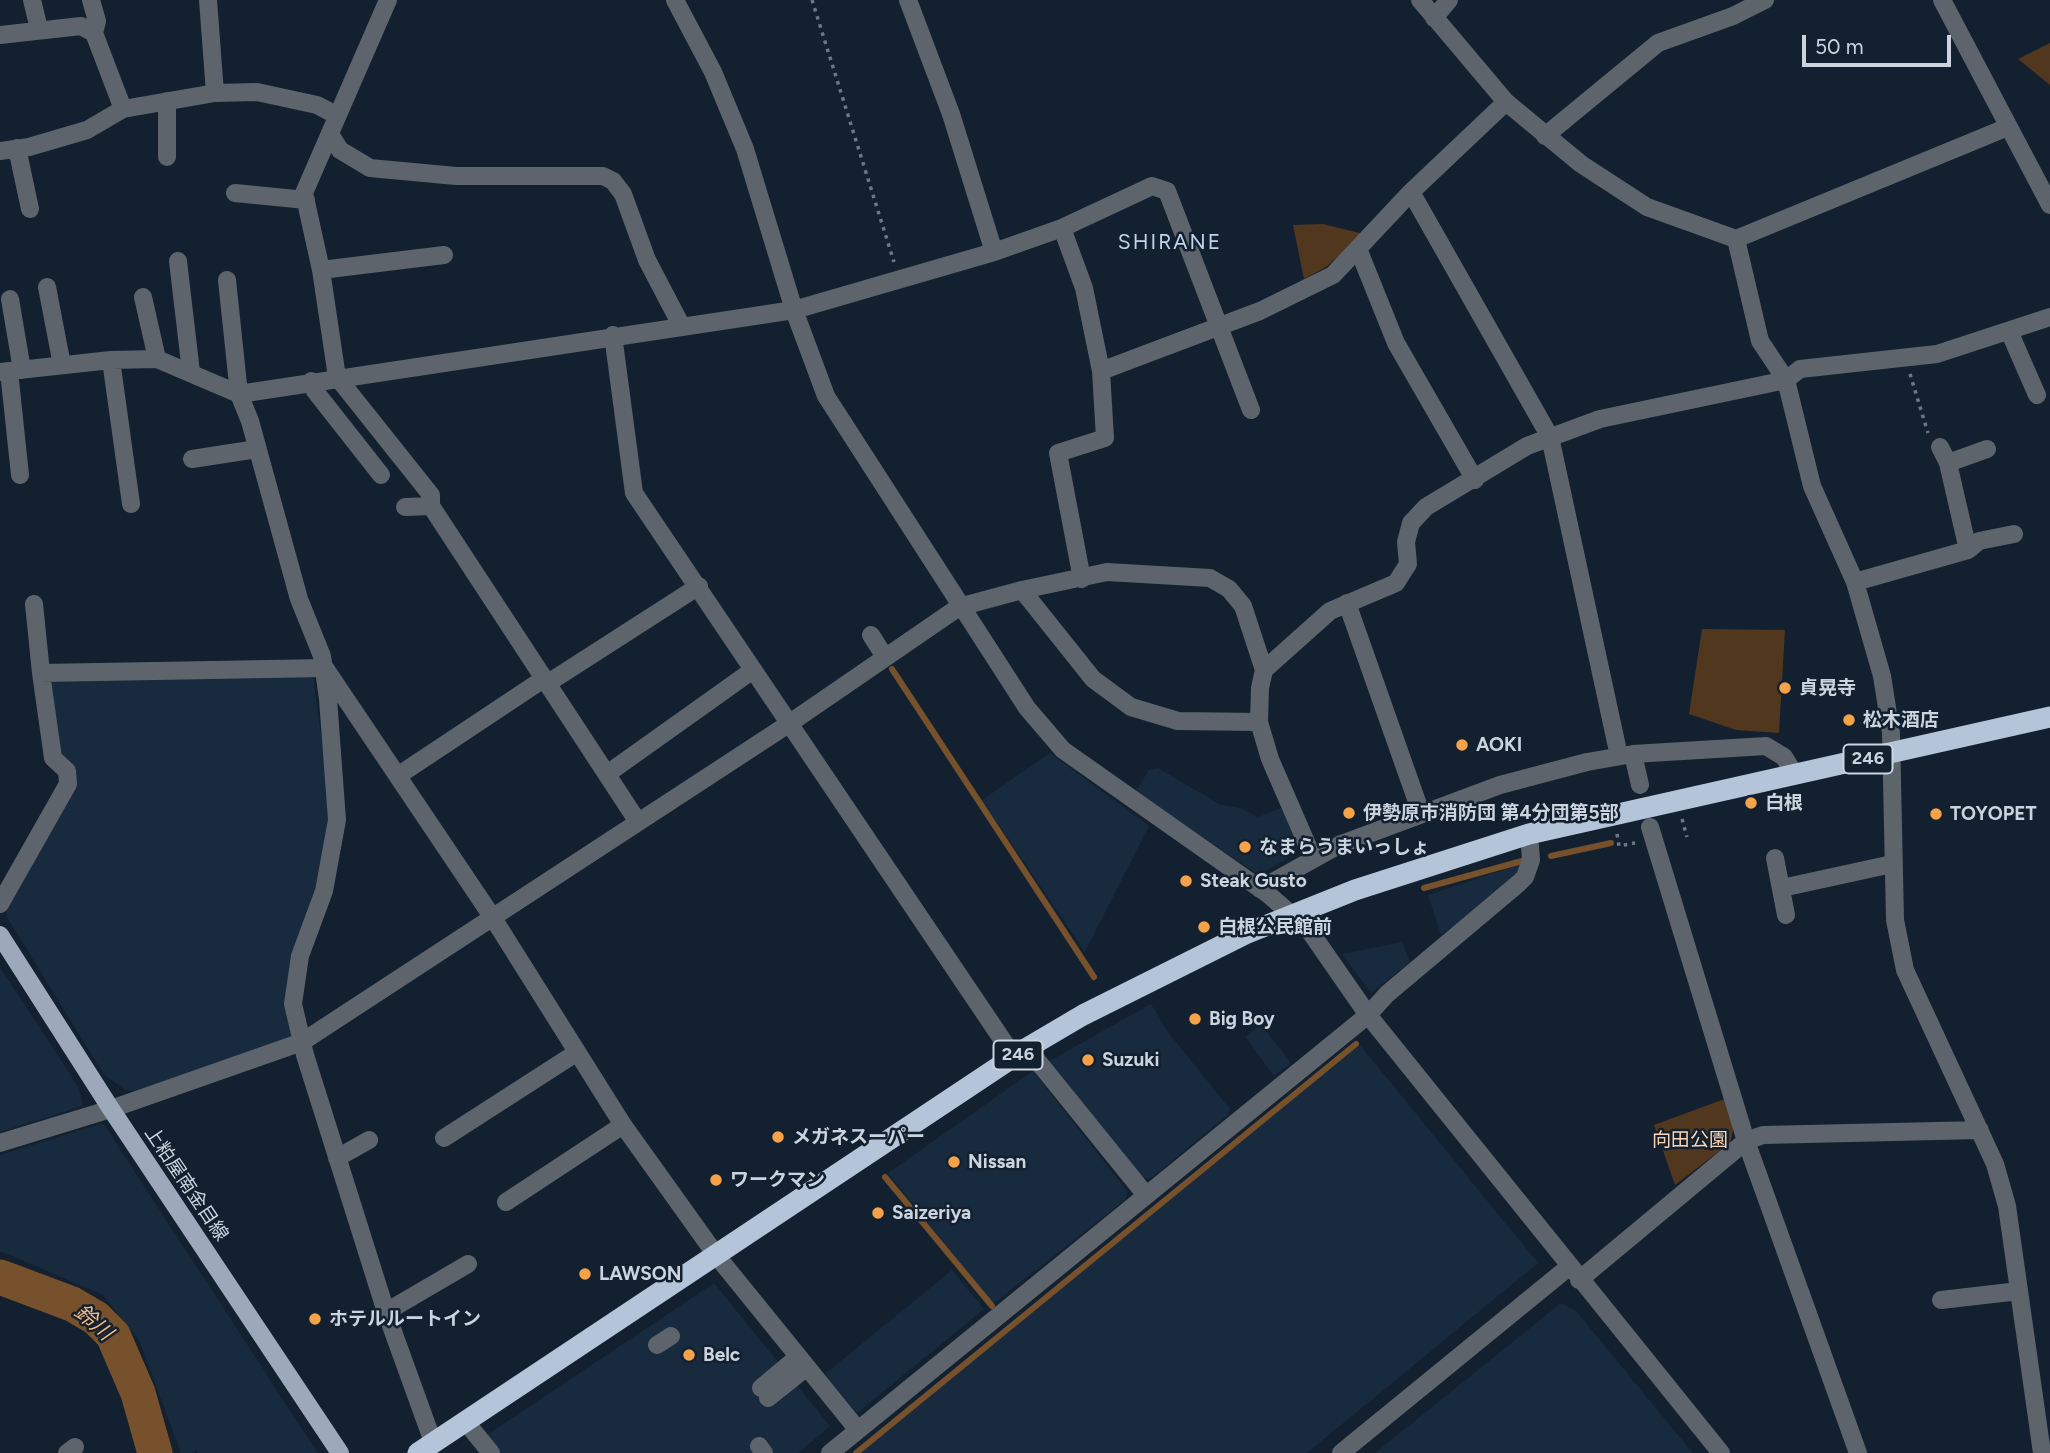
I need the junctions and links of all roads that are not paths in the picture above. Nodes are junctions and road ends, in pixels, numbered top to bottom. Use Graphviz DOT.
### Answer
graph roads {
  1 [pos="33,0"];
  2 [pos="91,0"];
  3 [pos="208,0"];
  4 [pos="388,0"];
  5 [pos="675,0"];
  6 [pos="908,0"];
  7 [pos="1420,0"];
  8 [pos="1449,0"];
  9 [pos="1765,0"];
  10 [pos="1942,0"];
  11 [pos="1736,6"];
  12 [pos="1434,18"];
  13 [pos="39,29"];
  14 [pos="94,33"];
  15 [pos="0,36"];
  16 [pos="215,93"];
  17 [pos="167,100"];
  18 [pos="1506,102"];
  19 [pos="123,109"];
  20 [pos="336,116"];
  21 [pos="2008,127"];
  22 [pos="330,134"];
  23 [pos="1545,136"];
  24 [pos="8,149"];
  25 [pos="167,156"];
  26 [pos="1411,192"];
  27 [pos="235,193"];
  28 [pos="306,200"];
  29 [pos="2050,205"];
  30 [pos="30,209"];
  31 [pos="1062,228"];
  32 [pos="1737,239"];
  33 [pos="432,251"];
  34 [pos="1359,251"];
  35 [pos="994,252"];
  36 [pos="178,261"];
  37 [pos="321,270"];
  38 [pos="227,280"];
  39 [pos="47,288"];
  40 [pos="143,297"];
  41 [pos="10,299"];
  42 [pos="794,310"];
  43 [pos="2050,317"];
  44 [pos="681,325"];
  45 [pos="1220,325"];
  46 [pos="2009,331"];
  47 [pos="613,335"];
  48 [pos="157,359"];
  49 [pos="111,360"];
  50 [pos="62,365"];
  51 [pos="10,371"];
  52 [pos="1101,371"];
  53 [pos="191,372"];
  54 [pos="337,377"];
  55 [pos="1786,380"];
  56 [pos="311,381"];
  57 [pos="239,394"];
  58 [pos="2037,395"];
  59 [pos="1251,410"];
  60 [pos="1550,437"];
  61 [pos="257,449"];
  62 [pos="1987,449"];
  63 [pos="192,459"];
  64 [pos="20,475"];
  65 [pos="381,475"];
  66 [pos="1475,480"];
  67 [pos="131,503"];
  68 [pos="431,506"];
  69 [pos="405,508"];
  70 [pos="2014,534"];
  71 [pos="1968,550"];
  72 [pos="1082,579"];
  73 [pos="1855,582"];
  74 [pos="698,586"];
  75 [pos="1022,590"];
  76 [pos="1347,603"];
  77 [pos="34,604"];
  78 [pos="959,607"];
  79 [pos="871,635"];
  80 [pos="885,657"];
  81 [pos="325,668"];
  82 [pos="753,670"];
  83 [pos="1264,670"];
  84 [pos="41,673"];
  85 [pos="546,680"];
  86 [pos="2050,717"];
  87 [pos="1259,722"];
  88 [pos="790,723"];
  89 [pos="1890,753"];
  90 [pos="1626,755"];
  91 [pos="607,774"];
  92 [pos="399,775"];
  93 [pos="1794,775"];
  94 [pos="1640,785"];
  95 [pos="1421,813"];
  96 [pos="638,822"];
  97 [pos="1652,833"];
  98 [pos="1529,834"];
  99 [pos="1313,858"];
  100 [pos="1775,858"];
  101 [pos="1892,864"];
  102 [pos="1782,888"];
  103 [pos="1260,889"];
  104 [pos="0,904"];
  105 [pos="1292,913"];
  106 [pos="1786,915"];
  107 [pos="493,918"];
  108 [pos="2,942"];
  109 [pos="1368,1015"];
  110 [pos="302,1042"];
  111 [pos="576,1053"];
  112 [pos="1021,1053"];
  113 [pos="111,1109"];
  114 [pos="623,1125"];
  115 [pos="1980,1130"];
  116 [pos="444,1138"];
  117 [pos="369,1140"];
  118 [pos="1746,1142"];
  119 [pos="0,1143"];
  120 [pos="337,1158"];
  121 [pos="1145,1194"];
  122 [pos="506,1202"];
  123 [pos="716,1255"];
  124 [pos="468,1264"];
  125 [pos="1574,1273"];
  126 [pos="2019,1291"];
  127 [pos="1941,1300"];
  128 [pos="386,1312"];
  129 [pos="802,1362"];
  130 [pos="765,1393"];
  131 [pos="465,1421"];
  132 [pos="858,1430"];
  133 [pos="425,1448"];
  134 [pos="340,1453"];
  135 [pos="491,1453"];
  136 [pos="830,1453"];
  137 [pos="1341,1453"];
  138 [pos="1721,1453"];
  139 [pos="1858,1453"];
  140 [pos="2042,1453"];
  1 -- 13 [label="street"];
  2 -- 14 [label="street"];
  3 -- 16 [label="street"];
  4 -- 20 [label="street"];
  5 -- 42 [label="street"];
  6 -- 35 [label="street"];
  7 -- 12 [label="street"];
  8 -- 12 [label="street"];
  9 -- 11 [label="street"];
  10 -- 21 [label="street"];
  11 -- 23 [label="street"];
  12 -- 18 [label="street"];
  13 -- 14 [label="street"];
  13 -- 15 [label="street"];
  14 -- 19 [label="street"];
  16 -- 17 [label="street"];
  16 -- 20 [label="street"];
  17 -- 19 [label="street"];
  17 -- 25 [label="street"];
  18 -- 23 [label="street"];
  18 -- 26 [label="street"];
  19 -- 24 [label="street"];
  20 -- 22 [label="street"];
  21 -- 29 [label="street"];
  21 -- 32 [label="street"];
  22 -- 28 [label="street"];
  22 -- 44 [label="street"];
  23 -- 32 [label="street"];
  24 -- 30 [label="street"];
  26 -- 34 [label="street"];
  26 -- 60 [label="street"];
  27 -- 28 [label="street"];
  28 -- 37 [label="street"];
  31 -- 35 [label="street"];
  31 -- 45 [label="street"];
  31 -- 52 [label="street"];
  32 -- 55 [label="street"];
  33 -- 37 [label="street"];
  34 -- 45 [label="street"];
  34 -- 66 [label="street"];
  35 -- 42 [label="street"];
  36 -- 53 [label="street"];
  37 -- 54 [label="street"];
  38 -- 57 [label="street"];
  39 -- 50 [label="street"];
  40 -- 48 [label="street"];
  41 -- 51 [label="street"];
  42 -- 44 [label="street"];
  42 -- 78 [label="street"];
  43 -- 46 [label="street"];
  44 -- 47 [label="street"];
  45 -- 52 [label="street"];
  45 -- 59 [label="street"];
  46 -- 55 [label="street"];
  46 -- 58 [label="street"];
  47 -- 54 [label="street"];
  47 -- 74 [label="street"];
  48 -- 49 [label="street"];
  48 -- 53 [label="street"];
  49 -- 50 [label="street"];
  49 -- 67 [label="street"];
  50 -- 51 [label="street"];
  51 -- 64 [label="street"];
  52 -- 72 [label="street"];
  53 -- 57 [label="street"];
  54 -- 56 [label="street"];
  54 -- 68 [label="street"];
  55 -- 60 [label="street"];
  55 -- 73 [label="street"];
  56 -- 57 [label="street"];
  56 -- 65 [label="street"];
  57 -- 61 [label="street"];
  60 -- 66 [label="street"];
  60 -- 90 [label="street"];
  61 -- 63 [label="street"];
  61 -- 81 [label="street"];
  62 -- 71 [label="street"];
  66 -- 76 [label="street"];
  68 -- 69 [label="street"];
  68 -- 85 [label="street"];
  70 -- 71 [label="street"];
  71 -- 73 [label="street"];
  72 -- 75 [label="street"];
  72 -- 83 [label="street"];
  73 -- 89 [label="street"];
  74 -- 82 [label="street"];
  74 -- 85 [label="street"];
  75 -- 78 [label="street"];
  75 -- 87 [label="street"];
  76 -- 83 [label="street"];
  76 -- 95 [label="street"];
  77 -- 84 [label="street"];
  78 -- 80 [label="street"];
  78 -- 103 [label="street"];
  79 -- 80 [label="street"];
  80 -- 88 [label="street"];
  81 -- 84 [label="street"];
  81 -- 92 [label="street"];
  81 -- 110 [label="street"];
  82 -- 88 [label="street"];
  82 -- 91 [label="street"];
  83 -- 87 [label="street"];
  84 -- 104 [label="street"];
  85 -- 91 [label="street"];
  85 -- 92 [label="street"];
  86 -- 89 [label="highway, 246"];
  87 -- 99 [label="street"];
  88 -- 96 [label="street"];
  88 -- 112 [label="street"];
  89 -- 93 [label="highway, 246"];
  89 -- 101 [label="street"];
  90 -- 93 [label="street"];
  90 -- 94 [label="street"];
  90 -- 95 [label="street"];
  91 -- 96 [label="street"];
  92 -- 107 [label="street"];
  93 -- 98 [label="highway, 246"];
  95 -- 99 [label="street"];
  96 -- 107 [label="street"];
  97 -- 118 [label="street"];
  98 -- 105 [label="highway, 246"];
  98 -- 109 [label="street"];
  99 -- 103 [label="street"];
  100 -- 102 [label="street"];
  101 -- 102 [label="street"];
  101 -- 115 [label="street"];
  102 -- 106 [label="street"];
  103 -- 105 [label="street"];
  105 -- 109 [label="street"];
  105 -- 112 [label="highway, 246"];
  107 -- 110 [label="street"];
  107 -- 111 [label="street"];
  108 -- 113 [label="main road, 上粕屋南金目線"];
  109 -- 121 [label="street"];
  109 -- 125 [label="street"];
  110 -- 113 [label="street"];
  110 -- 120 [label="street"];
  111 -- 114 [label="street"];
  111 -- 116 [label="street"];
  112 -- 121 [label="street"];
  112 -- 123 [label="highway, 246"];
  113 -- 119 [label="street"];
  113 -- 134 [label="main road, 上粕屋南金目線"];
  114 -- 122 [label="street"];
  114 -- 123 [label="street"];
  115 -- 118 [label="street"];
  115 -- 126 [label="street"];
  117 -- 120 [label="street"];
  118 -- 125 [label="street"];
  118 -- 139 [label="street"];
  120 -- 128 [label="street"];
  121 -- 132 [label="street"];
  123 -- 129 [label="street"];
  123 -- 131 [label="highway, 246"];
  124 -- 128 [label="street"];
  125 -- 137 [label="street"];
  125 -- 138 [label="street"];
  126 -- 127 [label="street"];
  126 -- 140 [label="street"];
  128 -- 133 [label="street"];
  129 -- 130 [label="street"];
  129 -- 132 [label="street"];
  131 -- 133 [label="highway, 246"];
  131 -- 135 [label="street"];
  132 -- 136 [label="street"];
}
